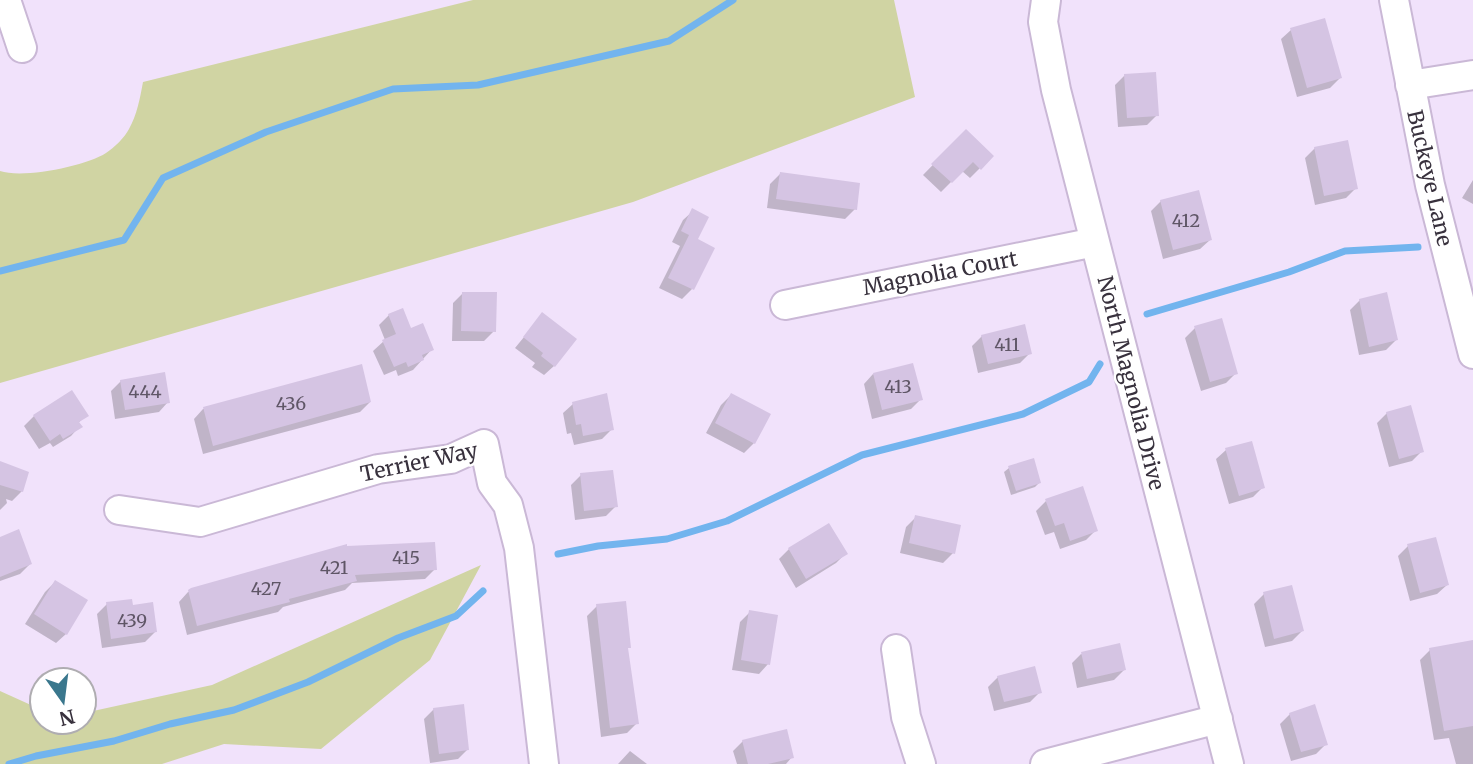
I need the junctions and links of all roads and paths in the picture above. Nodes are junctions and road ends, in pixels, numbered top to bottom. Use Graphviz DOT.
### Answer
graph roads {
  1 [pos="6,0"];
  2 [pos="1046,0"];
  3 [pos="1394,0"];
  4 [pos="22,48"];
  5 [pos="1473,75"];
  6 [pos="1410,85"];
  7 [pos="1095,242"];
  8 [pos="785,305"];
  9 [pos="1473,354"];
  10 [pos="119,510"];
  11 [pos="895,649"];
  12 [pos="1218,719"];
  13 [pos="544,764"];
  14 [pos="920,764"];
  15 [pos="1045,764"];
  16 [pos="1229,764"];
  1 -- 4 [label="street"];
  2 -- 7 [label="street, North Magnolia Drive"];
  3 -- 6 [label="street, Buckeye Lane"];
  5 -- 6 [label="street"];
  6 -- 9 [label="street, Buckeye Lane"];
  7 -- 8 [label="street, Magnolia Court"];
  7 -- 12 [label="street, North Magnolia Drive"];
  10 -- 13 [label="street, Terrier Way"];
  11 -- 14 [label="street"];
  12 -- 15 [label="street"];
  12 -- 16 [label="street, North Magnolia Drive"];
}
